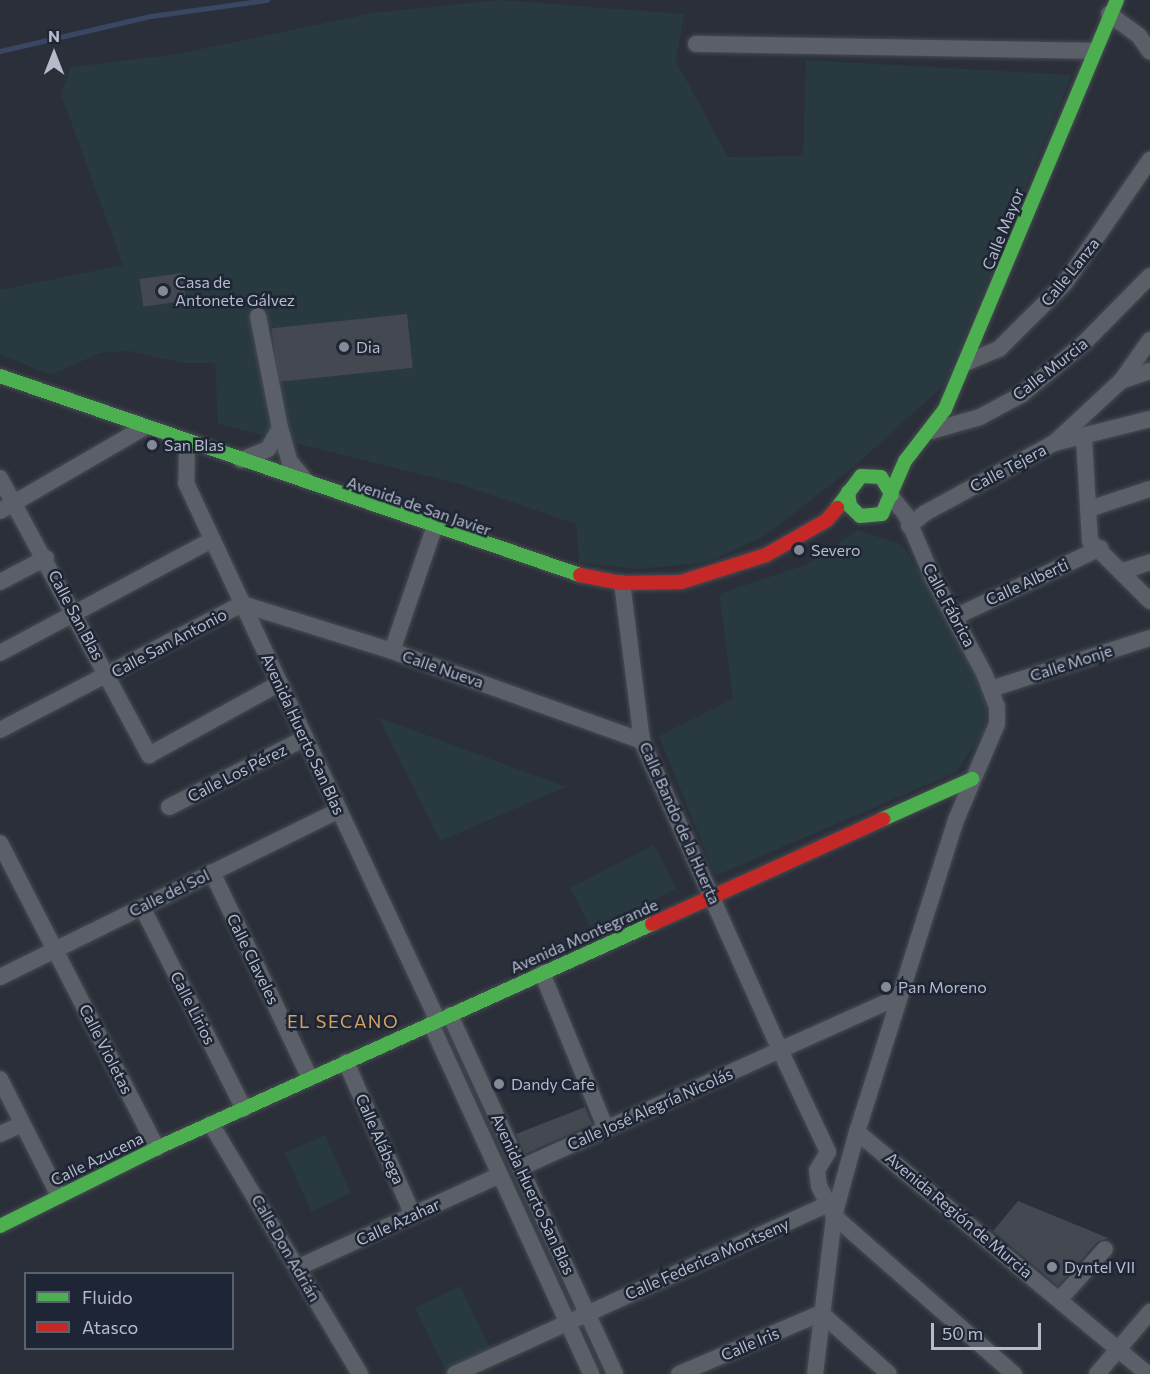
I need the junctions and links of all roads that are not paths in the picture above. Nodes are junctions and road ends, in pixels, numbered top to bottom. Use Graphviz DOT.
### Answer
graph roads {
  1 [pos="1113,7"];
  2 [pos="1144,33"];
  3 [pos="696,44"];
  4 [pos="1093,51"];
  5 [pos="1150,52"];
  6 [pos="1150,160"];
  7 [pos="1150,276"];
  8 [pos="258,316"];
  9 [pos="1150,340"];
  10 [pos="968,362"];
  11 [pos="1150,371"];
  12 [pos="0,378"];
  13 [pos="1121,381"];
  14 [pos="1150,419"];
  15 [pos="143,428"];
  16 [pos="279,429"];
  17 [pos="931,431"];
  18 [pos="1084,438"];
  19 [pos="1054,443"];
  20 [pos="187,444"];
  21 [pos="237,461"];
  22 [pos="905,461"];
  23 [pos="871,474"];
  24 [pos="0,478"];
  25 [pos="314,488"];
  26 [pos="1150,489"];
  27 [pos="848,492"];
  28 [pos="892,497"];
  29 [pos="15,502"];
  30 [pos="1089,509"];
  31 [pos="0,511"];
  32 [pos="865,517"];
  33 [pos="827,520"];
  34 [pos="908,524"];
  35 [pos="434,528"];
  36 [pos="212,540"];
  37 [pos="1100,548"];
  38 [pos="46,558"];
  39 [pos="1150,562"];
  40 [pos="1123,571"];
  41 [pos="0,582"];
  42 [pos="622,583"];
  43 [pos="1150,601"];
  44 [pos="242,604"];
  45 [pos="75,613"];
  46 [pos="955,617"];
  47 [pos="1150,638"];
  48 [pos="392,651"];
  49 [pos="0,653"];
  50 [pos="108,675"];
  51 [pos="279,683"];
  52 [pos="991,689"];
  53 [pos="0,730"];
  54 [pos="305,738"];
  55 [pos="642,741"];
  56 [pos="972,779"];
  57 [pos="169,807"];
  58 [pos="339,810"];
  59 [pos="0,843"];
  60 [pos="212,872"];
  61 [pos="7,875"];
  62 [pos="712,896"];
  63 [pos="142,907"];
  64 [pos="56,949"];
  65 [pos="542,973"];
  66 [pos="0,977"];
  67 [pos="898,998"];
  68 [pos="440,1020"];
  69 [pos="780,1050"];
  70 [pos="346,1062"];
  71 [pos="310,1078"];
  72 [pos="0,1079"];
  73 [pos="244,1109"];
  74 [pos="22,1124"];
  75 [pos="211,1124"];
  76 [pos="606,1129"];
  77 [pos="857,1132"];
  78 [pos="0,1134"];
  79 [pos="157,1148"];
  80 [pos="520,1168"];
  81 [pos="500,1176"];
  82 [pos="59,1196"];
  83 [pos="831,1210"];
  84 [pos="413,1215"];
  85 [pos="0,1226"];
  86 [pos="1105,1249"];
  87 [pos="297,1268"];
  88 [pos="1060,1299"];
  89 [pos="1150,1312"];
  90 [pos="587,1313"];
  91 [pos="821,1313"];
  92 [pos="567,1322"];
  93 [pos="1119,1348"];
  94 [pos="360,1374"];
  95 [pos="455,1374"];
  96 [pos="591,1374"];
  97 [pos="615,1374"];
  98 [pos="680,1374"];
  99 [pos="815,1374"];
  100 [pos="889,1374"];
  101 [pos="1014,1374"];
  102 [pos="1097,1374"];
  103 [pos="1148,1374"];
  1 -- 2 [label="street"];
  1 -- 4 [label="main road, Calle Mayor"];
  2 -- 5 [label="street"];
  3 -- 4 [label="street"];
  4 -- 10 [label="main road, Calle Mayor"];
  6 -- 10 [label="street, Calle Lanza"];
  7 -- 17 [label="street, Calle Murcia"];
  8 -- 16 [label="street"];
  9 -- 13 [label="street"];
  10 -- 17 [label="main road, Calle Mayor"];
  11 -- 13 [label="street"];
  12 -- 15 [label="main road, Avenida de San Javier"];
  13 -- 19 [label="street"];
  14 -- 18 [label="street, Calle Tejera"];
  15 -- 20 [label="main road, Avenida de San Javier"];
  15 -- 29 [label="street"];
  16 -- 21 [label="street"];
  16 -- 25 [label="street"];
  17 -- 22 [label="main road, Calle Mayor"];
  18 -- 19 [label="street, Calle Tejera"];
  18 -- 30 [label="street"];
  19 -- 34 [label="street, Calle Tejera"];
  20 -- 21 [label="main road, Avenida de San Javier"];
  20 -- 36 [label="street, Avenida Huerto San Blas"];
  21 -- 25 [label="main road, Avenida de San Javier"];
  22 -- 23 [label="main road, Calle Mayor"];
  22 -- 28 [label="main road, Calle Mayor"];
  23 -- 27 [label="main road"];
  23 -- 28 [label="main road"];
  24 -- 29 [label="street, Calle San Blas"];
  25 -- 35 [label="main road, Avenida de San Javier"];
  26 -- 30 [label="street"];
  27 -- 32 [label="main road"];
  27 -- 33 [label="main road, Avenida de San Javier"];
  28 -- 32 [label="main road"];
  28 -- 34 [label="street, Calle Fábrica"];
  29 -- 31 [label="street"];
  29 -- 38 [label="street, Calle San Blas"];
  30 -- 37 [label="street"];
  32 -- 33 [label="main road, Avenida de San Javier"];
  32 -- 34 [label="street"];
  33 -- 42 [label="main road, Avenida de San Javier"];
  34 -- 46 [label="street, Calle Fábrica"];
  35 -- 42 [label="main road, Avenida de San Javier"];
  35 -- 48 [label="street"];
  36 -- 44 [label="street, Avenida Huerto San Blas"];
  36 -- 45 [label="street"];
  37 -- 40 [label="street"];
  37 -- 46 [label="street, Calle Alberti"];
  38 -- 41 [label="street"];
  38 -- 45 [label="street, Calle San Blas"];
  39 -- 40 [label="street"];
  40 -- 43 [label="street"];
  42 -- 55 [label="street, Calle Bando de la Huerta"];
  44 -- 48 [label="street, Calle Nueva"];
  44 -- 50 [label="street, Calle San Antonio"];
  44 -- 51 [label="street, Avenida Huerto San Blas"];
  45 -- 49 [label="street"];
  45 -- 50 [label="street, Calle San Blas"];
  46 -- 52 [label="street, Calle Fábrica"];
  47 -- 52 [label="street, Calle Monje"];
  48 -- 55 [label="street, Calle Nueva"];
  50 -- 51 [label="street, Calle San Blas"];
  50 -- 53 [label="street, Calle San Antonio"];
  51 -- 54 [label="street, Avenida Huerto San Blas"];
  52 -- 56 [label="street, Calle Fábrica"];
  54 -- 57 [label="street, Calle Los Pérez"];
  54 -- 58 [label="street, Avenida Huerto San Blas"];
  55 -- 62 [label="street, Calle Bando de la Huerta"];
  56 -- 62 [label="main road, Avenida Montegrande"];
  56 -- 67 [label="street, Calle Fábrica"];
  58 -- 60 [label="street, Calle del Sol"];
  58 -- 68 [label="street, Avenida Huerto San Blas"];
  59 -- 61 [label="street, Calle Violetas"];
  60 -- 63 [label="street, Calle del Sol"];
  60 -- 71 [label="street, Calle Claveles"];
  61 -- 64 [label="street, Calle Violetas"];
  62 -- 65 [label="main road, Avenida Montegrande"];
  62 -- 69 [label="street, Calle Bando de la Huerta"];
  63 -- 64 [label="street, Calle del Sol"];
  63 -- 73 [label="street, Calle Lirios"];
  64 -- 66 [label="street, Calle del Sol"];
  64 -- 79 [label="street, Calle Violetas"];
  65 -- 68 [label="main road, Avenida Montegrande"];
  65 -- 76 [label="street"];
  67 -- 69 [label="street, Calle José Alegría Nicolás"];
  67 -- 77 [label="street, Calle Fábrica"];
  68 -- 70 [label="main road, Avenida Montegrande"];
  68 -- 80 [label="street, Avenida Huerto San Blas"];
  68 -- 81 [label="street, Avenida Huerto San Blas"];
  69 -- 76 [label="street, Calle José Alegría Nicolás"];
  69 -- 83 [label="street, Calle Bando de la Huerta"];
  70 -- 71 [label="main road, Avenida Montegrande"];
  70 -- 84 [label="street, Calle Alábega"];
  71 -- 73 [label="main road, Avenida Montegrande"];
  72 -- 74 [label="street"];
  73 -- 75 [label="main road, Avenida Montegrande"];
  74 -- 78 [label="street"];
  74 -- 82 [label="street"];
  75 -- 79 [label="main road, Calle Azucena"];
  75 -- 87 [label="street, Calle Don Adrián"];
  76 -- 80 [label="street, Calle José Alegría Nicolás"];
  77 -- 83 [label="street, Calle Fábrica"];
  77 -- 88 [label="street, Avenida Región de Murcia"];
  79 -- 82 [label="main road, Calle Azucena"];
  80 -- 90 [label="street, Avenida Huerto San Blas"];
  81 -- 84 [label="street, Calle Azahar"];
  81 -- 92 [label="street, Avenida Huerto San Blas"];
  82 -- 85 [label="main road, Calle Azucena"];
  83 -- 90 [label="street, Calle Federica Montseny"];
  83 -- 91 [label="street, Calle Fábrica"];
  83 -- 101 [label="street"];
  84 -- 87 [label="street, Calle Azahar"];
  86 -- 88 [label="street"];
  87 -- 94 [label="street, Calle Don Adrián"];
  88 -- 93 [label="street, Avenida Región de Murcia"];
  89 -- 93 [label="street"];
  90 -- 92 [label="street, Calle Federica Montseny"];
  90 -- 97 [label="street, Avenida Huerto San Blas"];
  91 -- 98 [label="street, Calle Iris"];
  91 -- 99 [label="street, Calle Fábrica"];
  91 -- 100 [label="street"];
  92 -- 95 [label="street, Calle Federica Montseny"];
  92 -- 96 [label="street, Avenida Huerto San Blas"];
  93 -- 102 [label="street"];
  93 -- 103 [label="street, Avenida Región de Murcia"];
}
